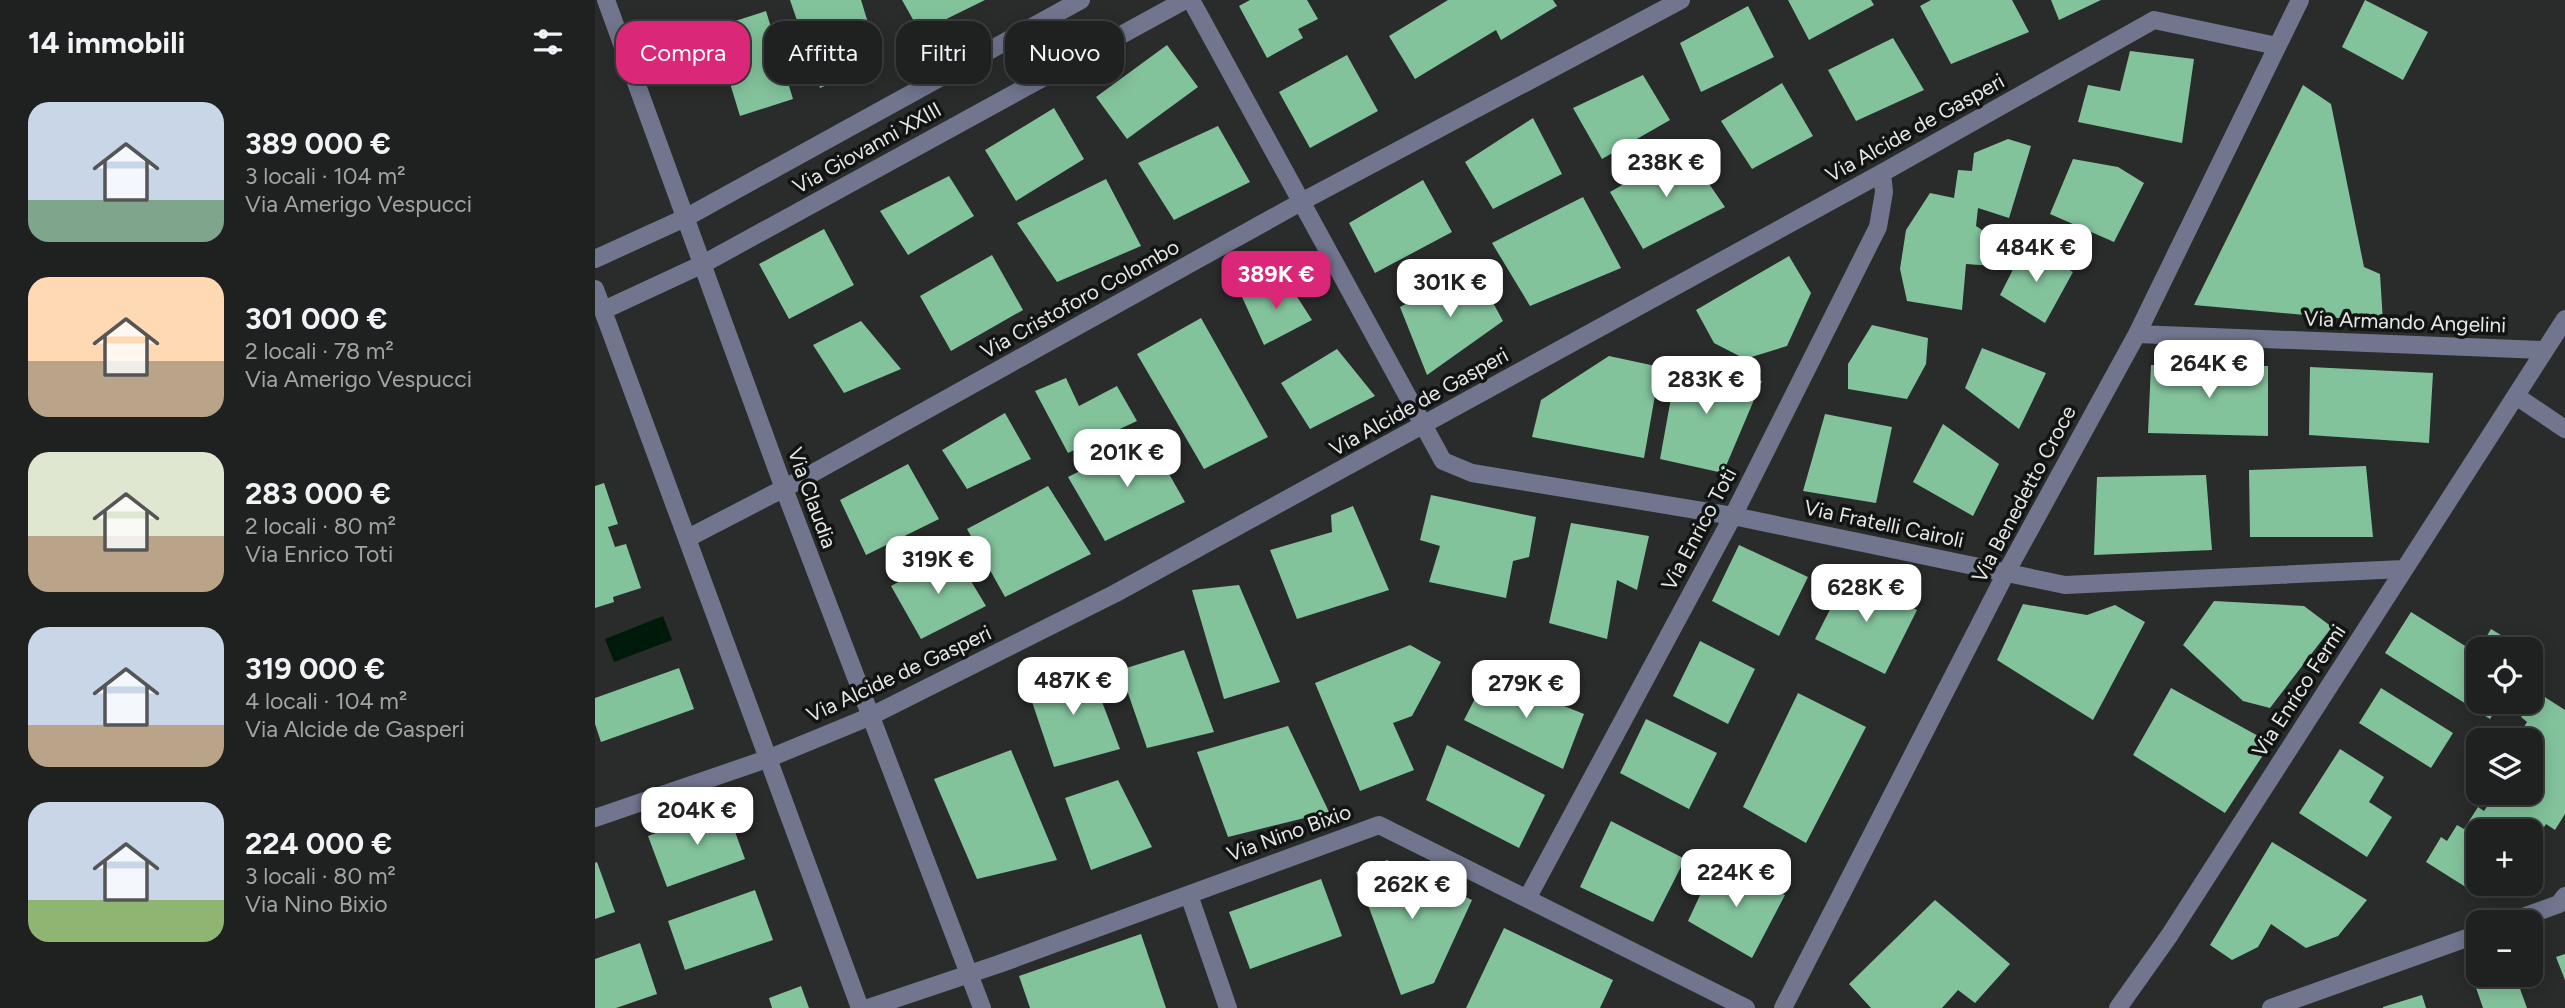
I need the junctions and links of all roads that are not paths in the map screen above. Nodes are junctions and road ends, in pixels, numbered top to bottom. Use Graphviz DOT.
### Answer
graph roads {
  1 [pos="606,0"];
  2 [pos="1081,0"];
  3 [pos="1185,0"];
  4 [pos="1191,0"];
  5 [pos="1681,0"];
  6 [pos="2299,0"];
  7 [pos="2277,46"];
  8 [pos="1882,173"];
  9 [pos="1301,202"];
  10 [pos="687,217"];
  11 [pos="595,259"];
  12 [pos="703,264"];
  13 [pos="595,289"];
  14 [pos="604,310"];
  15 [pos="2565,319"];
  16 [pos="2137,334"];
  17 [pos="2545,350"];
  18 [pos="2516,396"];
  19 [pos="1423,426"];
  20 [pos="2565,429"];
  21 [pos="783,486"];
  22 [pos="1733,516"];
  23 [pos="688,538"];
  24 [pos="2403,569"];
  25 [pos="2007,571"];
  26 [pos="869,717"];
  27 [pos="767,759"];
  28 [pos="595,818"];
  29 [pos="1189,895"];
  30 [pos="2565,896"];
  31 [pos="1528,897"];
  32 [pos="2543,910"];
  33 [pos="2466,938"];
  34 [pos="969,975"];
  35 [pos="860,1008"];
  36 [pos="868,1008"];
  37 [pos="982,1008"];
  38 [pos="1228,1008"];
  39 [pos="1746,1008"];
  40 [pos="1783,1008"];
  41 [pos="2118,1008"];
  42 [pos="2271,1008"];
  1 -- 10 [label="street, Via Claudia"];
  2 -- 10 [label="street, Via Giovanni XXIII"];
  3 -- 12 [label="street, Via Giovanni XXIII"];
  4 -- 9 [label="street, Via Fratelli Cairoli"];
  5 -- 9 [label="street, Via Cristoforo Colombo"];
  6 -- 7 [label="street, Via Benedetto Croce"];
  7 -- 8 [label="street, Via Alcide de Gasperi"];
  7 -- 16 [label="street, Via Benedetto Croce"];
  8 -- 19 [label="street, Via Alcide de Gasperi"];
  8 -- 22 [label="street, Via Enrico Toti"];
  9 -- 19 [label="street, Via Fratelli Cairoli"];
  9 -- 21 [label="street, Via Cristoforo Colombo"];
  10 -- 11 [label="street, Via Giovanni XXIII"];
  10 -- 12 [label="street, Via Claudia"];
  12 -- 14 [label="street, Via Giovanni XXIII"];
  12 -- 21 [label="street, Via Claudia"];
  13 -- 14 [label="street"];
  14 -- 23 [label="street"];
  15 -- 17 [label="street, Via Enrico Fermi"];
  16 -- 17 [label="street, Via Armando Angelini"];
  16 -- 25 [label="street, Via Benedetto Croce"];
  17 -- 18 [label="street, Via Enrico Fermi"];
  18 -- 20 [label="street"];
  18 -- 24 [label="street, Via Enrico Fermi"];
  19 -- 22 [label="street, Via Fratelli Cairoli"];
  19 -- 26 [label="street, Via Alcide de Gasperi"];
  21 -- 23 [label="street, Via Cristoforo Colombo"];
  21 -- 26 [label="street, Via Claudia"];
  22 -- 25 [label="street, Via Fratelli Cairoli"];
  22 -- 31 [label="street, Via Enrico Toti"];
  23 -- 27 [label="street"];
  24 -- 25 [label="street, Via Fratelli Cairoli"];
  24 -- 41 [label="street, Via Enrico Fermi"];
  25 -- 40 [label="street, Via Benedetto Croce"];
  26 -- 27 [label="street, Via Alcide de Gasperi"];
  26 -- 34 [label="street, Via Claudia"];
  27 -- 28 [label="street, Via Alcide de Gasperi"];
  27 -- 35 [label="street"];
  29 -- 31 [label="street, Via Nino Bixio"];
  29 -- 34 [label="street, Via Nino Bixio"];
  29 -- 38 [label="street"];
  30 -- 32 [label="street"];
  31 -- 39 [label="street, Via Nino Bixio"];
  33 -- 42 [label="street"];
  34 -- 36 [label="street, Via Nino Bixio"];
  34 -- 37 [label="street, Via Claudia"];
}
